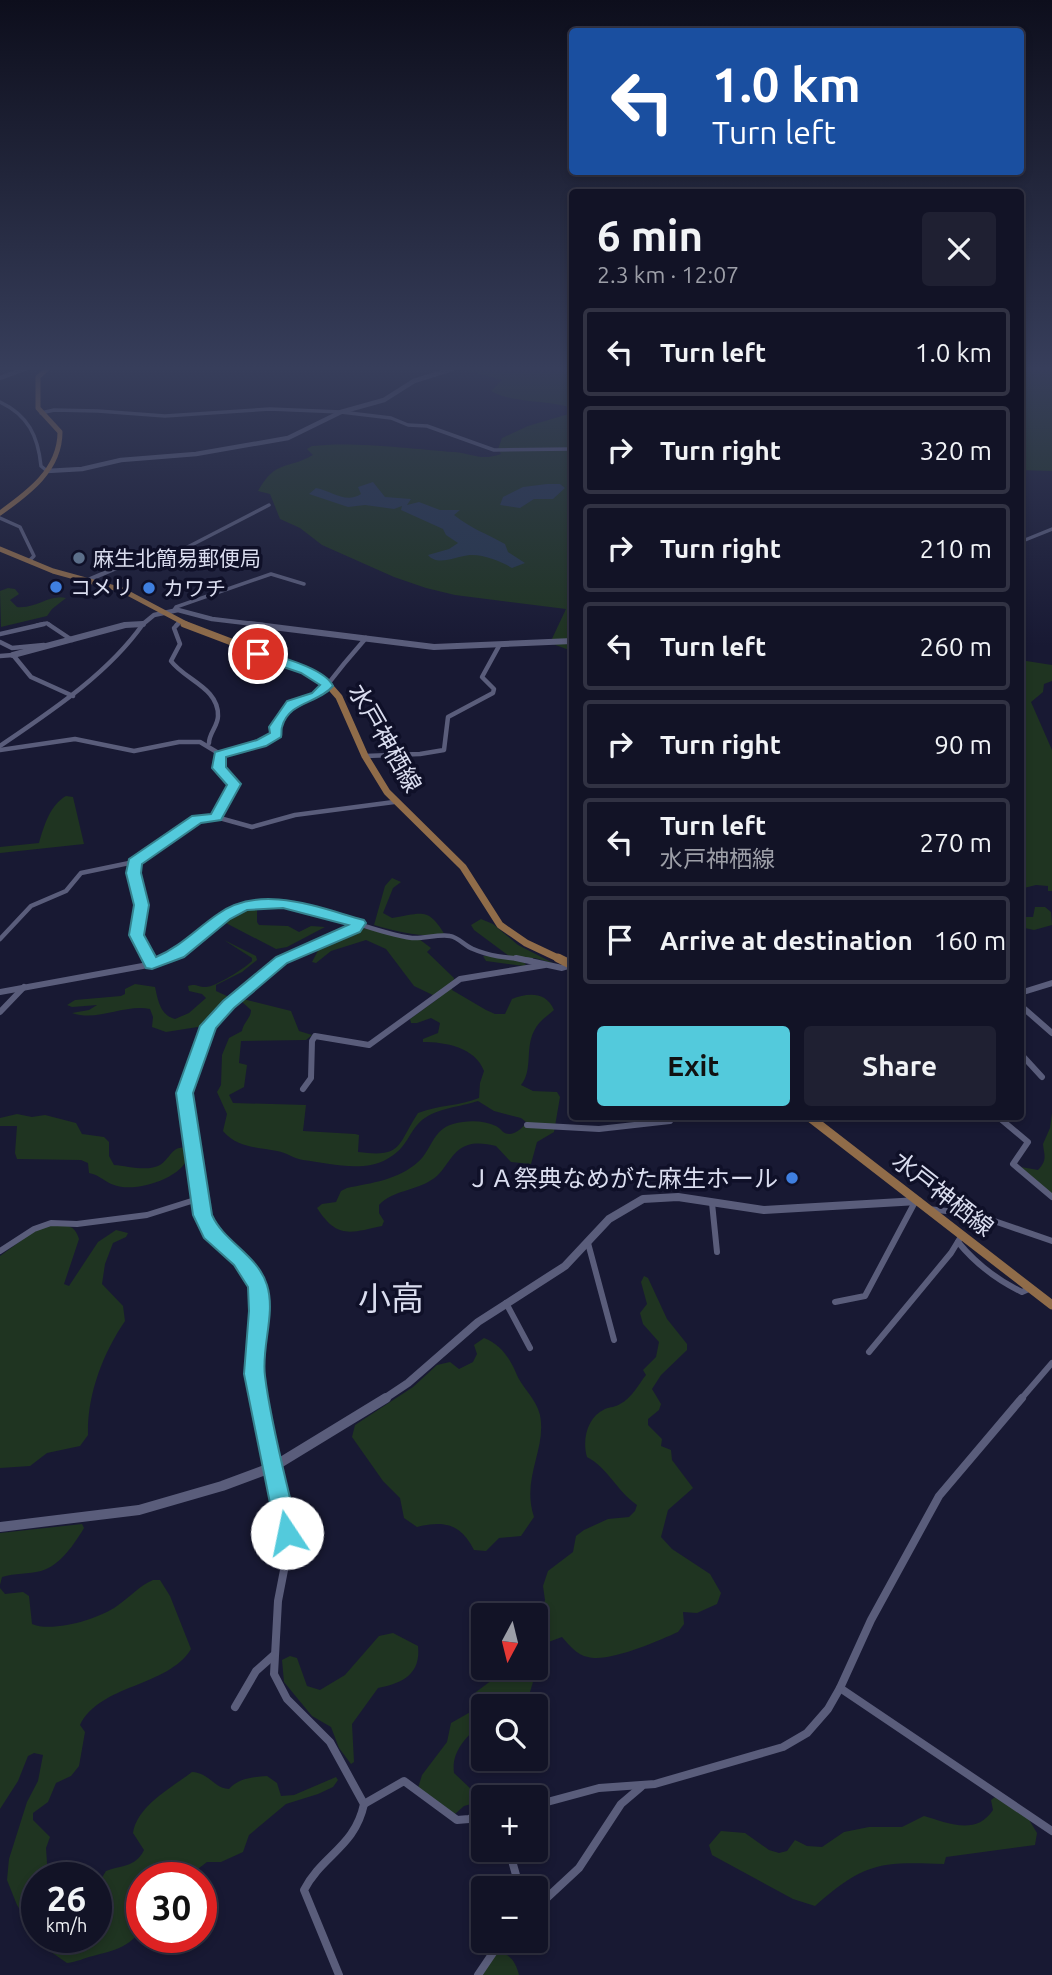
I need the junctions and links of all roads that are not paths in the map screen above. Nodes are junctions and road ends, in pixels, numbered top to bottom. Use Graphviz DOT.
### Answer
graph roads {
  1 [pos="41,461"];
  2 [pos="51,461"];
  3 [pos="116,461"];
  4 [pos="47,471"];
  5 [pos="269,505"];
  6 [pos="0,513"];
  7 [pos="0,518"];
  8 [pos="1052,529"];
  9 [pos="1024,540"];
  10 [pos="0,549"];
  11 [pos="29,561"];
  12 [pos="121,566"];
  13 [pos="88,580"];
  14 [pos="304,584"];
  15 [pos="174,610"];
  16 [pos="165,612"];
  17 [pos="180,621"];
  18 [pos="144,624"];
  19 [pos="0,634"];
  20 [pos="366,637"];
  21 [pos="72,640"];
  22 [pos="569,641"];
  23 [pos="0,642"];
  24 [pos="499,646"];
  25 [pos="47,647"];
  26 [pos="13,654"];
  27 [pos="0,656"];
  28 [pos="327,683"];
  29 [pos="73,696"];
  30 [pos="209,743"];
  31 [pos="0,748"];
  32 [pos="219,754"];
  33 [pos="365,756"];
  34 [pos="394,802"];
  35 [pos="216,817"];
  36 [pos="134,862"];
  37 [pos="359,923"];
  38 [pos="0,939"];
  39 [pos="569,963"];
  40 [pos="152,965"];
  41 [pos="548,965"];
  42 [pos="569,966"];
  43 [pos="1052,984"];
  44 [pos="24,986"];
  45 [pos="0,992"];
  46 [pos="1024,992"];
  47 [pos="1024,1008"];
  48 [pos="0,1012"];
  49 [pos="1052,1033"];
  50 [pos="1024,1057"];
  51 [pos="1042,1077"];
  52 [pos="303,1089"];
  53 [pos="670,1120"];
  54 [pos="813,1120"];
  55 [pos="1002,1120"];
  56 [pos="527,1125"];
  57 [pos="1052,1197"];
  58 [pos="201,1198"];
  59 [pos="916,1202"];
  60 [pos="712,1203"];
  61 [pos="928,1209"];
  62 [pos="960,1239"];
  63 [pos="1052,1241"];
  64 [pos="588,1243"];
  65 [pos="0,1251"];
  66 [pos="717,1252"];
  67 [pos="1031,1288"];
  68 [pos="835,1301"];
  69 [pos="506,1303"];
  70 [pos="1052,1305"];
  71 [pos="614,1340"];
  72 [pos="530,1348"];
  73 [pos="869,1352"];
  74 [pos="1052,1363"];
  75 [pos="273,1467"];
  76 [pos="3,1525"];
  77 [pos="274,1655"];
  78 [pos="840,1688"];
  79 [pos="235,1707"];
  80 [pos="644,1786"];
  81 [pos="548,1802"];
  82 [pos="364,1804"];
  83 [pos="471,1818"];
  84 [pos="1052,1831"];
  85 [pos="548,1897"];
  86 [pos="493,1953"];
  87 [pos="339,1975"];
  88 [pos="478,1975"];
  1 -- 4 [label="street"];
  2 -- 4 [label="main road"];
  3 -- 4 [label="street"];
  4 -- 6 [label="main road"];
  5 -- 12 [label="street"];
  7 -- 11 [label="street"];
  8 -- 9 [label="street"];
  10 -- 11 [label="main road, 水戸神栖線"];
  11 -- 13 [label="main road, 水戸神栖線"];
  12 -- 13 [label="street"];
  13 -- 16 [label="main road, 水戸神栖線"];
  14 -- 15 [label="street"];
  15 -- 16 [label="street"];
  15 -- 20 [label="street"];
  16 -- 17 [label="main road, 水戸神栖線"];
  16 -- 18 [label="street"];
  17 -- 28 [label="main road, 水戸神栖線"];
  17 -- 30 [label="street"];
  18 -- 21 [label="street"];
  18 -- 29 [label="street"];
  19 -- 21 [label="street"];
  20 -- 24 [label="street"];
  20 -- 28 [label="street"];
  21 -- 25 [label="street"];
  22 -- 24 [label="street"];
  23 -- 25 [label="street"];
  24 -- 33 [label="street"];
  25 -- 26 [label="street"];
  26 -- 27 [label="street"];
  26 -- 29 [label="street"];
  28 -- 32 [label="street"];
  28 -- 33 [label="main road, 水戸神栖線"];
  29 -- 31 [label="street"];
  30 -- 31 [label="street"];
  30 -- 32 [label="street"];
  32 -- 35 [label="street"];
  33 -- 34 [label="main road, 水戸神栖線"];
  34 -- 35 [label="street"];
  34 -- 39 [label="main road, 水戸神栖線"];
  35 -- 36 [label="street"];
  36 -- 38 [label="street"];
  36 -- 40 [label="street"];
  37 -- 40 [label="street"];
  37 -- 41 [label="street"];
  37 -- 58 [label="street"];
  40 -- 44 [label="street"];
  41 -- 42 [label="street"];
  41 -- 52 [label="street"];
  43 -- 46 [label="street"];
  44 -- 45 [label="street"];
  44 -- 48 [label="street"];
  47 -- 49 [label="street"];
  50 -- 51 [label="street"];
  53 -- 56 [label="street"];
  54 -- 59 [label="main road, 水戸神栖線"];
  55 -- 57 [label="street"];
  58 -- 65 [label="street"];
  58 -- 75 [label="street"];
  59 -- 60 [label="street"];
  59 -- 61 [label="main road, 水戸神栖線"];
  59 -- 68 [label="street"];
  60 -- 64 [label="street"];
  60 -- 66 [label="street"];
  61 -- 62 [label="main road, 水戸神栖線"];
  61 -- 63 [label="street"];
  62 -- 67 [label="main road, 水戸神栖線"];
  62 -- 67 [label="street"];
  62 -- 73 [label="street"];
  64 -- 69 [label="street"];
  64 -- 71 [label="street"];
  67 -- 70 [label="main road, 水戸神栖線"];
  69 -- 72 [label="street"];
  69 -- 75 [label="street"];
  74 -- 78 [label="street"];
  75 -- 76 [label="street"];
  75 -- 77 [label="street"];
  77 -- 79 [label="street"];
  77 -- 82 [label="street"];
  78 -- 80 [label="street"];
  78 -- 84 [label="street"];
  80 -- 81 [label="street"];
  80 -- 85 [label="street"];
  82 -- 83 [label="street"];
  82 -- 87 [label="street"];
  86 -- 88 [label="street"];
}
